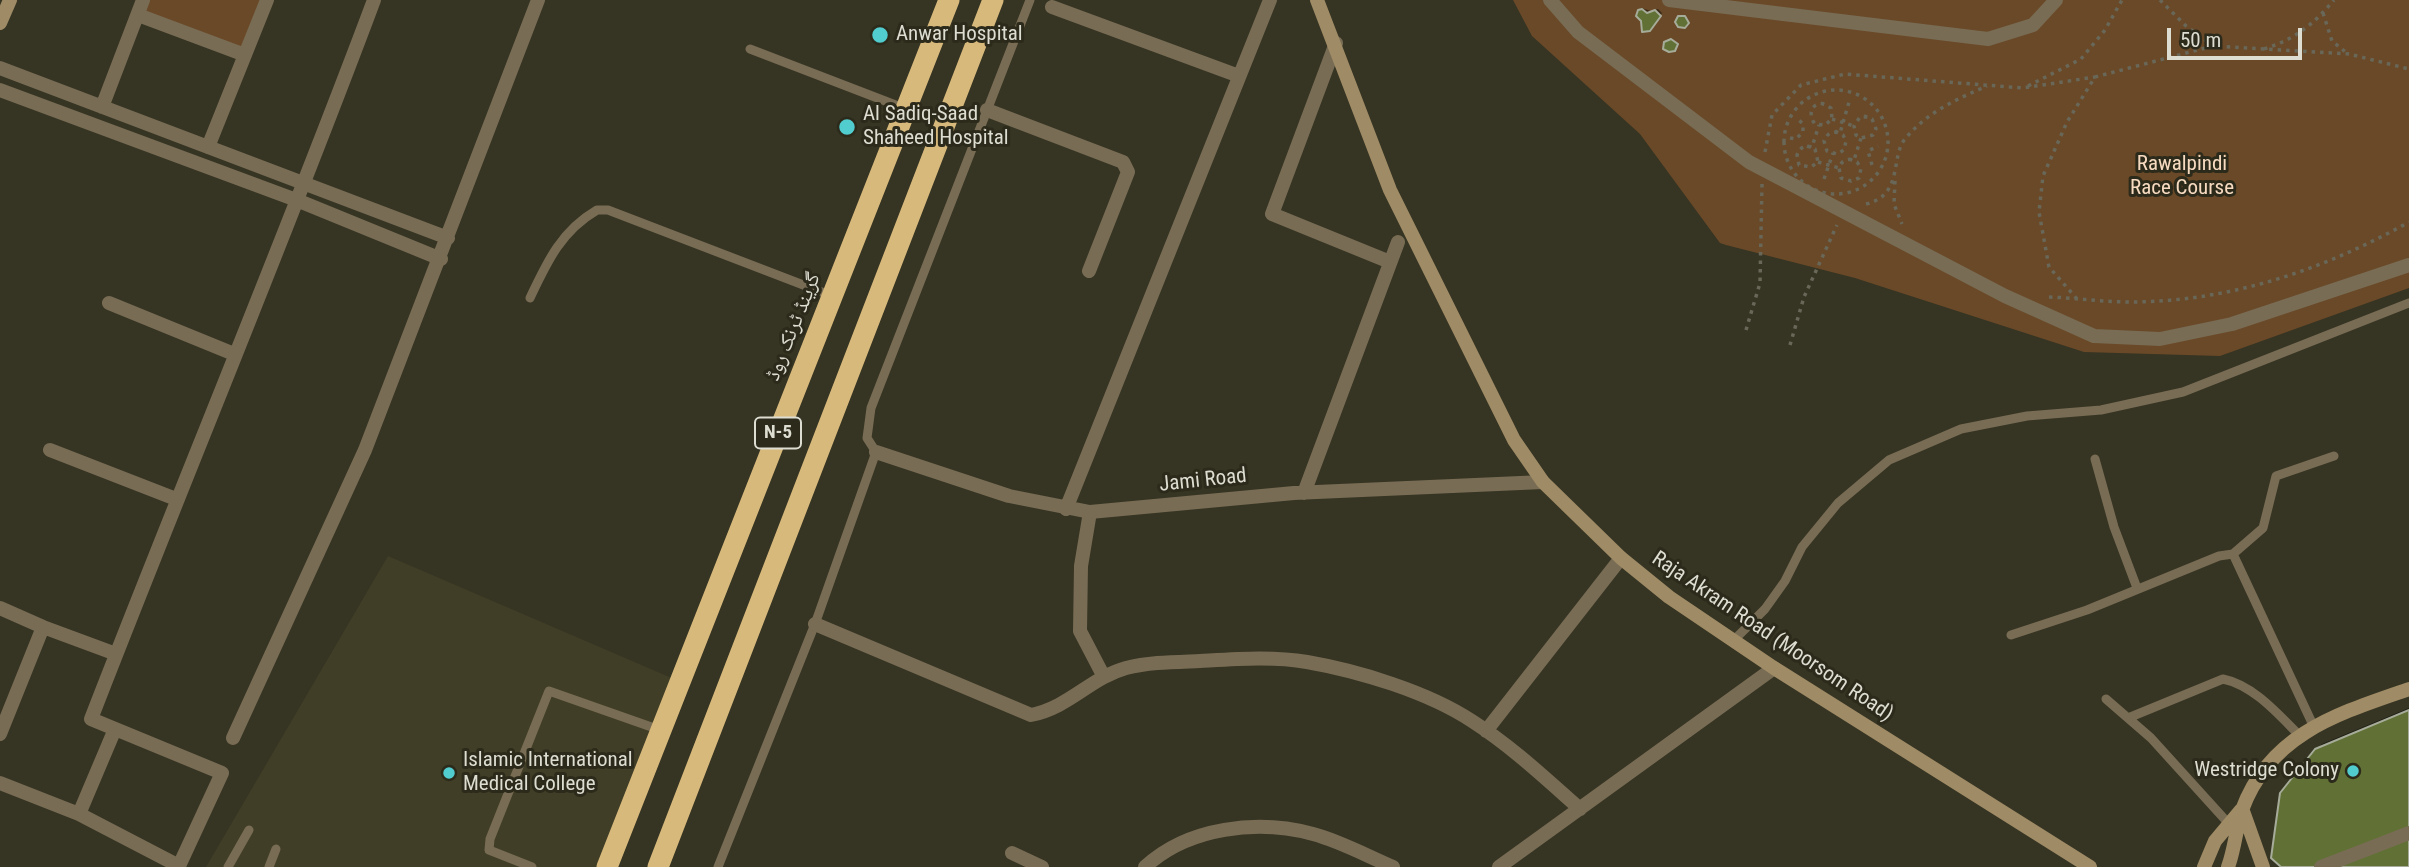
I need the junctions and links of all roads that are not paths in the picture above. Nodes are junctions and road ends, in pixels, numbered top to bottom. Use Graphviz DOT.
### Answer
graph roads {
  1 [pos="9,0"];
  2 [pos="143,0"];
  3 [pos="267,0"];
  4 [pos="374,0"];
  5 [pos="538,0"];
  6 [pos="950,0"];
  7 [pos="993,0"];
  8 [pos="1030,0"];
  9 [pos="1270,0"];
  10 [pos="1317,0"];
  11 [pos="1550,0"];
  12 [pos="1669,0"];
  13 [pos="2056,0"];
  14 [pos="1052,7"];
  15 [pos="138,15"];
  16 [pos="0,23"];
  17 [pos="1336,43"];
  18 [pos="750,50"];
  19 [pos="245,55"];
  20 [pos="0,68"];
  21 [pos="1239,76"];
  22 [pos="0,90"];
  23 [pos="102,107"];
  24 [pos="906,109"];
  25 [pos="987,110"];
  26 [pos="208,147"];
  27 [pos="306,182"];
  28 [pos="299,201"];
  29 [pos="448,238"];
  30 [pos="1398,242"];
  31 [pos="441,259"];
  32 [pos="1390,262"];
  33 [pos="2409,265"];
  34 [pos="1089,271"];
  35 [pos="832,296"];
  36 [pos="530,298"];
  37 [pos="108,303"];
  38 [pos="2409,303"];
  39 [pos="234,354"];
  40 [pos="50,450"];
  41 [pos="876,453"];
  42 [pos="2334,456"];
  43 [pos="2095,459"];
  44 [pos="1543,482"];
  45 [pos="1304,493"];
  46 [pos="176,499"];
  47 [pos="1066,509"];
  48 [pos="1090,512"];
  49 [pos="2233,554"];
  50 [pos="1621,558"];
  51 [pos="2137,588"];
  52 [pos="0,608"];
  53 [pos="815,624"];
  54 [pos="43,627"];
  55 [pos="2011,635"];
  56 [pos="1734,640"];
  57 [pos="116,654"];
  58 [pos="1774,668"];
  59 [pos="1104,677"];
  60 [pos="2409,689"];
  61 [pos="2106,699"];
  62 [pos="2128,718"];
  63 [pos="2313,725"];
  64 [pos="115,729"];
  65 [pos="661,731"];
  66 [pos="1486,731"];
  67 [pos="0,734"];
  68 [pos="2299,735"];
  69 [pos="233,738"];
  70 [pos="0,783"];
  71 [pos="1580,808"];
  72 [pos="2242,810"];
  73 [pos="79,814"];
  74 [pos="2229,824"];
  75 [pos="249,830"];
  76 [pos="2409,833"];
  77 [pos="276,849"];
  78 [pos="1012,853"];
  79 [pos="228,867"];
  80 [pos="269,867"];
  81 [pos="532,867"];
  82 [pos="607,867"];
  83 [pos="658,867"];
  84 [pos="718,867"];
  85 [pos="1042,867"];
  86 [pos="1145,867"];
  87 [pos="1393,867"];
  88 [pos="1499,867"];
  89 [pos="2090,867"];
  90 [pos="2204,867"];
  91 [pos="2228,867"];
  92 [pos="2263,867"];
  93 [pos="2321,867"];
  1 -- 16 [label="street"];
  2 -- 15 [label="street"];
  3 -- 19 [label="street"];
  4 -- 27 [label="street"];
  5 -- 29 [label="street"];
  6 -- 24 [label="highway, گرینڈ ٹرنک روڈ / N-5"];
  7 -- 83 [label="highway, N-5"];
  8 -- 25 [label="lane"];
  9 -- 21 [label="street"];
  10 -- 17 [label="street, Raja Akram Road (Moorsom Road)"];
  11 -- 33 [label="street"];
  12 -- 13 [label="street"];
  14 -- 21 [label="street"];
  15 -- 19 [label="street"];
  15 -- 23 [label="street"];
  17 -- 32 [label="street"];
  17 -- 44 [label="street, Raja Akram Road (Moorsom Road)"];
  18 -- 24 [label="lane"];
  19 -- 26 [label="street"];
  20 -- 23 [label="street"];
  21 -- 47 [label="street"];
  22 -- 28 [label="street"];
  23 -- 26 [label="street"];
  24 -- 35 [label="highway, گرینڈ ٹرنک روڈ / N-5"];
  25 -- 34 [label="street"];
  25 -- 41 [label="lane"];
  26 -- 27 [label="street"];
  27 -- 28 [label="street"];
  27 -- 29 [label="street"];
  28 -- 31 [label="street"];
  28 -- 39 [label="street"];
  29 -- 31 [label="street"];
  30 -- 32 [label="street"];
  31 -- 69 [label="street"];
  32 -- 45 [label="street"];
  35 -- 36 [label="lane"];
  35 -- 65 [label="highway, گرینڈ ٹرنک روڈ / N-5"];
  37 -- 39 [label="street"];
  38 -- 56 [label="lane"];
  39 -- 46 [label="street"];
  40 -- 46 [label="street"];
  41 -- 47 [label="street, Jami Road"];
  41 -- 53 [label="lane"];
  42 -- 49 [label="lane"];
  43 -- 51 [label="lane"];
  44 -- 45 [label="street, Jami Road"];
  44 -- 50 [label="street, Raja Akram Road (Moorsom Road)"];
  45 -- 48 [label="street, Jami Road"];
  46 -- 57 [label="street"];
  47 -- 48 [label="street, Jami Road"];
  48 -- 59 [label="street"];
  49 -- 51 [label="lane"];
  49 -- 63 [label="lane"];
  50 -- 56 [label="street, Raja Akram Road (Moorsom Road)"];
  50 -- 66 [label="street"];
  51 -- 55 [label="lane"];
  52 -- 54 [label="street"];
  53 -- 59 [label="street"];
  53 -- 84 [label="lane"];
  54 -- 57 [label="street"];
  54 -- 67 [label="street"];
  56 -- 58 [label="street, Raja Akram Road (Moorsom Road)"];
  57 -- 64 [label="street"];
  58 -- 71 [label="street"];
  58 -- 89 [label="street, Raja Akram Road (Moorsom Road)"];
  59 -- 66 [label="street"];
  60 -- 63 [label="street"];
  61 -- 62 [label="lane"];
  62 -- 68 [label="lane"];
  62 -- 74 [label="lane"];
  63 -- 68 [label="street"];
  64 -- 73 [label="street"];
  64 -- 73 [label="street"];
  65 -- 81 [label="lane"];
  65 -- 82 [label="highway, گرینڈ ٹرنک روڈ / N-5"];
  66 -- 71 [label="street"];
  68 -- 72 [label="street"];
  70 -- 73 [label="street"];
  71 -- 88 [label="street"];
  72 -- 74 [label="street"];
  72 -- 91 [label="street"];
  72 -- 92 [label="street"];
  74 -- 90 [label="street"];
  75 -- 79 [label="lane"];
  76 -- 93 [label="street"];
  77 -- 80 [label="lane"];
  78 -- 85 [label="street"];
  86 -- 87 [label="street"];
}
